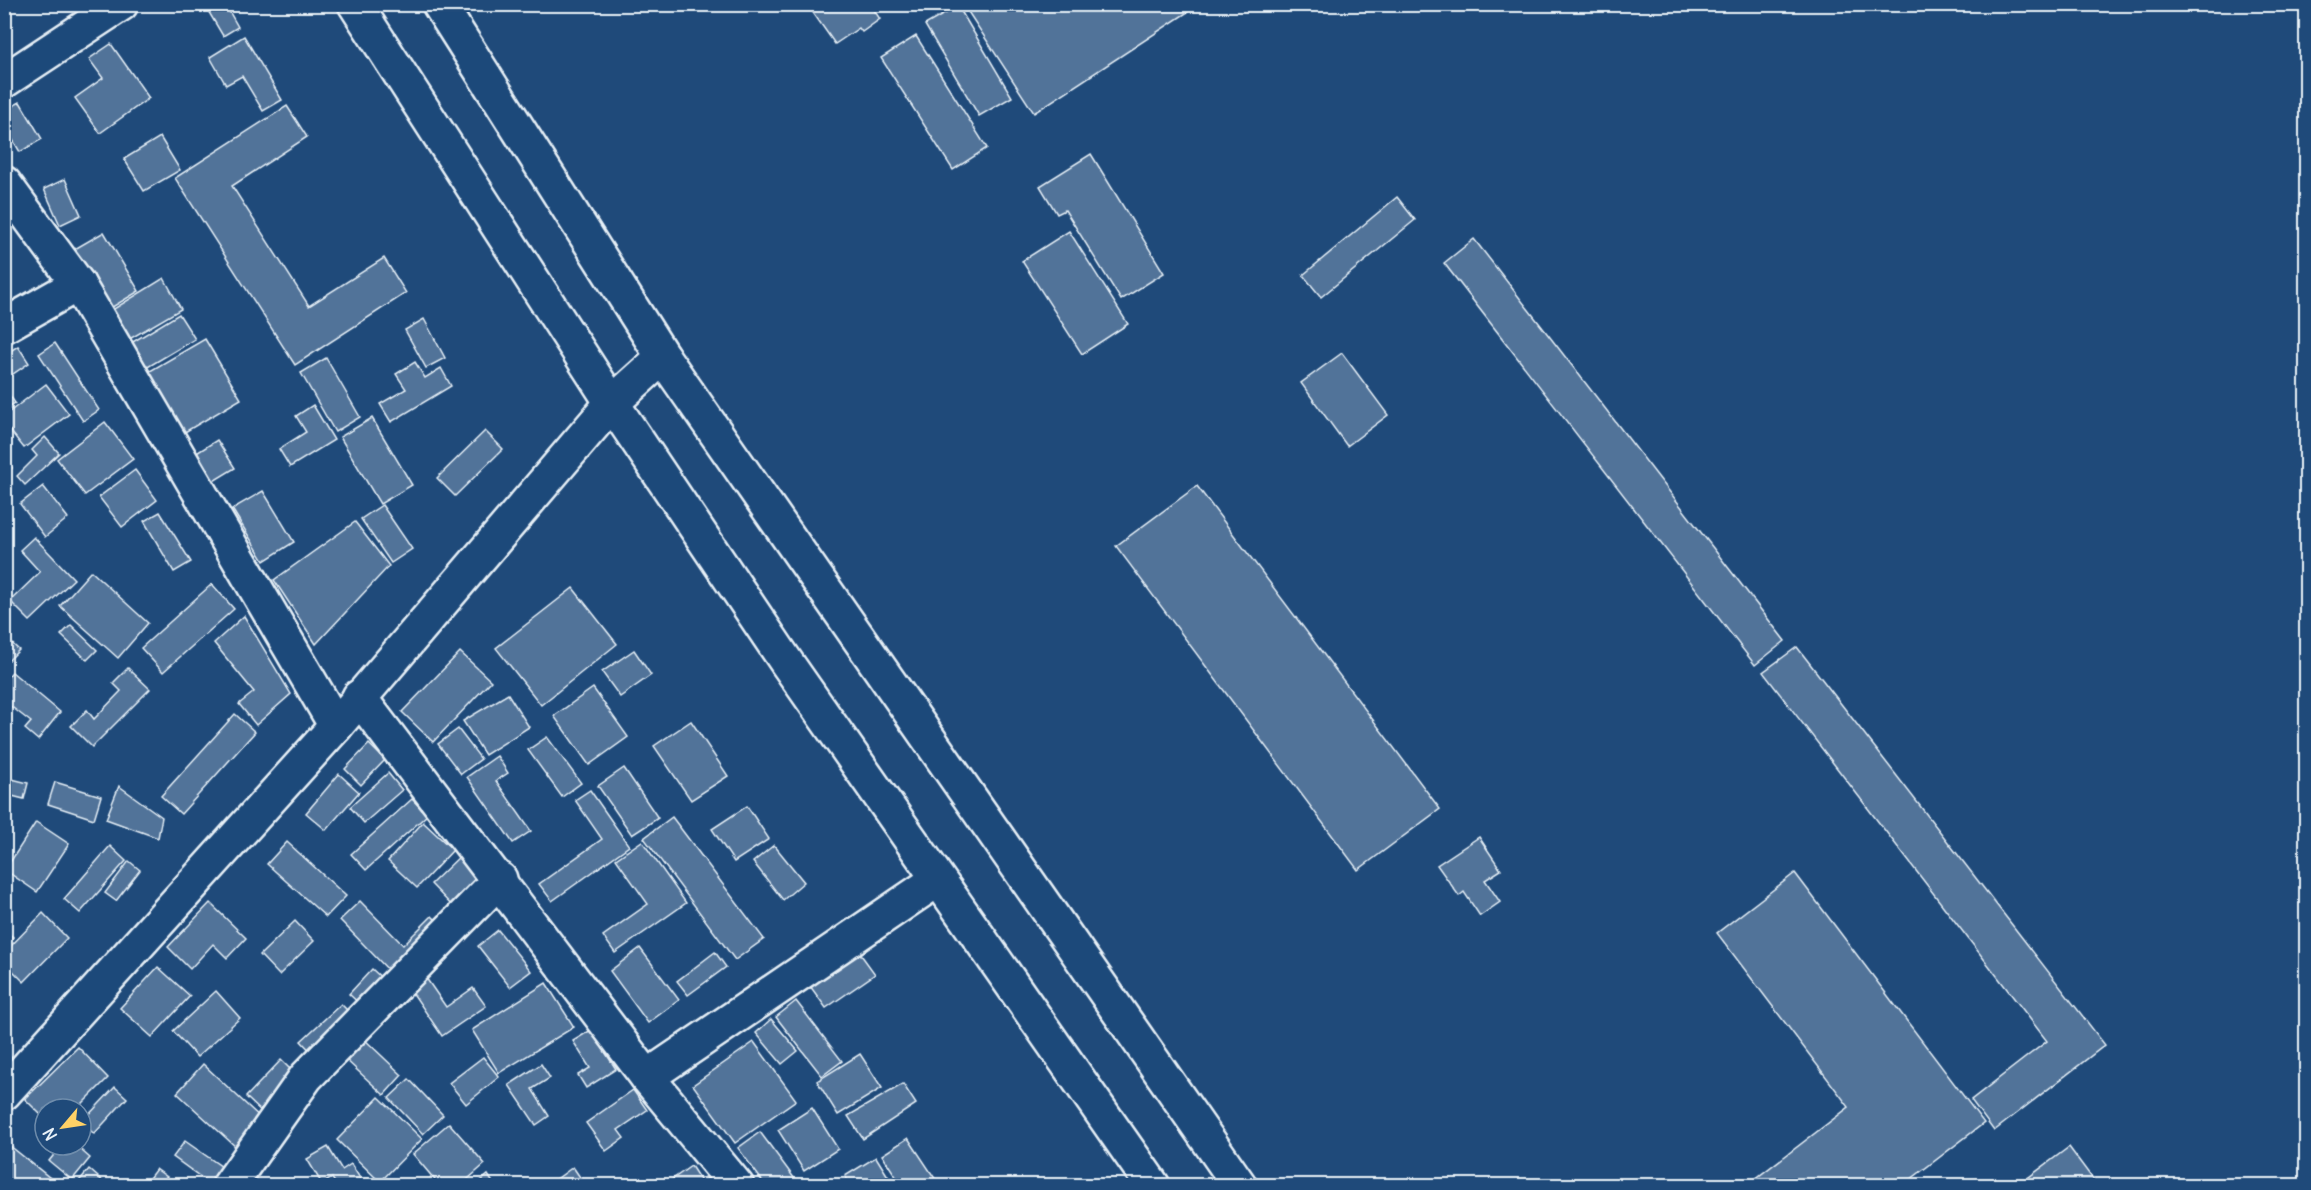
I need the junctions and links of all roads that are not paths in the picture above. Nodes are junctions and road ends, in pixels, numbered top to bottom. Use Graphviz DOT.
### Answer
graph roads {
  1 [pos="121,4"];
  2 [pos="354,4"];
  3 [pos="440,4"];
  4 [pos="4,81"];
  5 [pos="4,183"];
  6 [pos="78,284"];
  7 [pos="4,326"];
  8 [pos="663,357"];
  9 [pos="612,403"];
  10 [pos="359,697"];
  11 [pos="336,726"];
  12 [pos="500,879"];
  13 [pos="937,880"];
  14 [pos="647,1077"];
  15 [pos="4,1093"];
  16 [pos="229,1185"];
  17 [pos="737,1185"];
  18 [pos="1153,1185"];
  19 [pos="1240,1185"];
  1 -- 4 [label="street"];
  2 -- 9 [label="street"];
  3 -- 8 [label="street"];
  5 -- 6 [label="street"];
  6 -- 7 [label="street"];
  6 -- 11 [label="street"];
  8 -- 9 [label="street"];
  8 -- 19 [label="street"];
  9 -- 10 [label="street"];
  9 -- 13 [label="street"];
  10 -- 11 [label="street"];
  10 -- 12 [label="street"];
  11 -- 15 [label="street"];
  12 -- 14 [label="street"];
  12 -- 16 [label="street"];
  13 -- 14 [label="street"];
  13 -- 18 [label="street"];
  14 -- 17 [label="street"];
}
